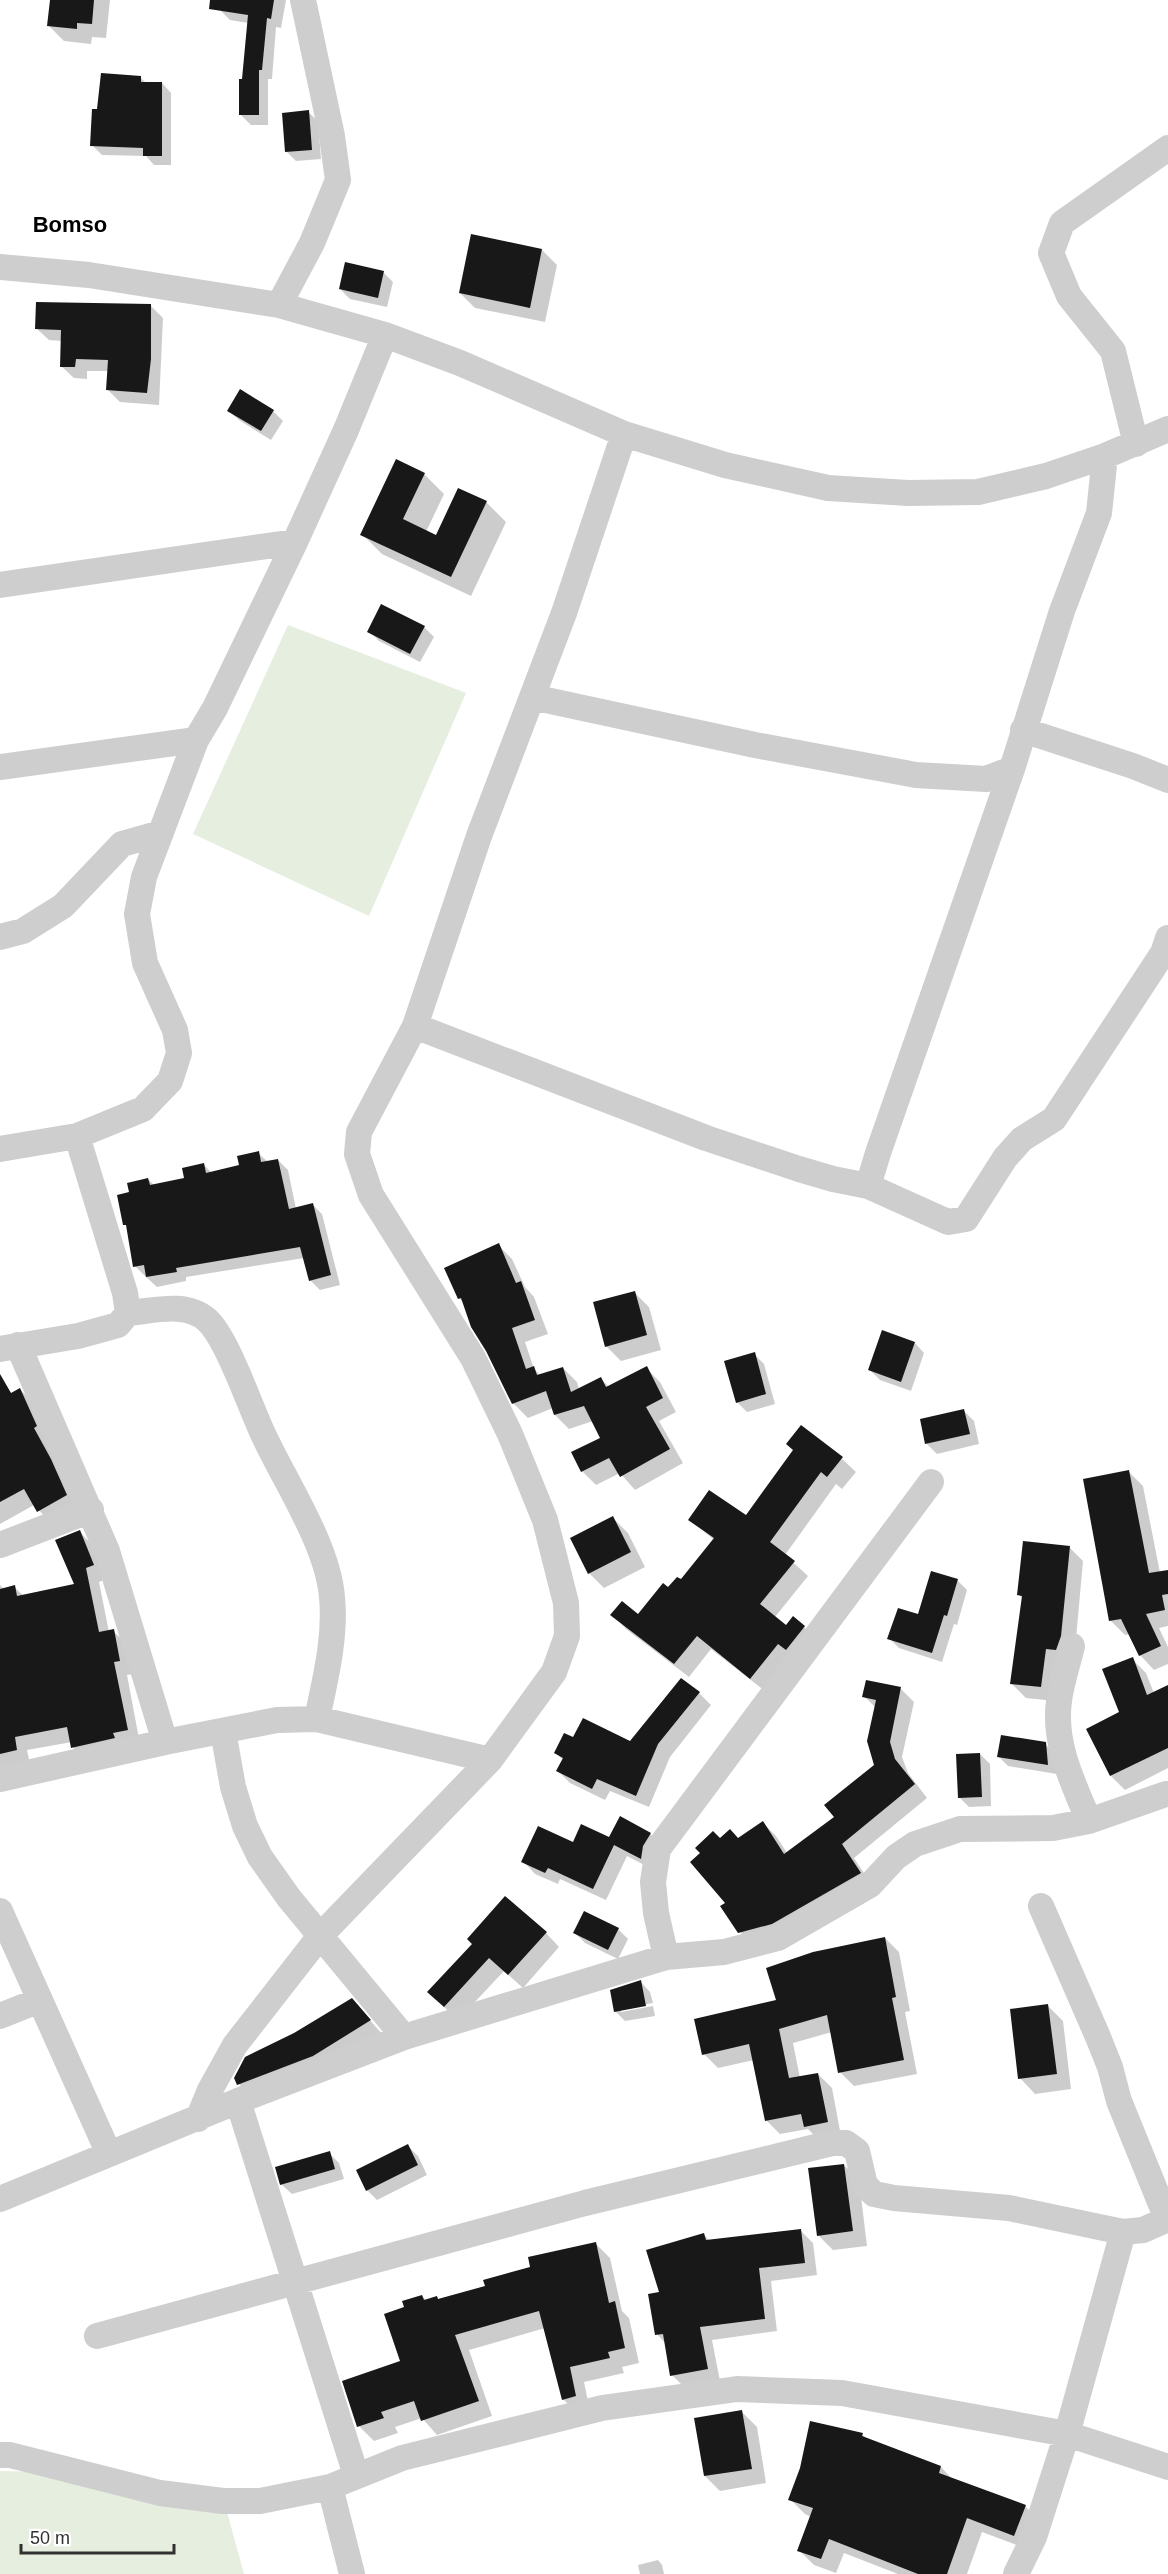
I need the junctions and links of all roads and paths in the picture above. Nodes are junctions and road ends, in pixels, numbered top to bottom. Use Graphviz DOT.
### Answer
graph roads {
  1 [pos="303,0"];
  2 [pos="1168,148"];
  3 [pos="0,267"];
  4 [pos="279,304"];
  5 [pos="385,335"];
  6 [pos="1168,429"];
  7 [pos="624,434"];
  8 [pos="1136,444"];
  9 [pos="1105,456"];
  10 [pos="295,542"];
  11 [pos="0,585"];
  12 [pos="532,697"];
  13 [pos="1023,730"];
  14 [pos="196,740"];
  15 [pos="0,767"];
  16 [pos="1012,769"];
  17 [pos="1168,780"];
  18 [pos="161,833"];
  19 [pos="0,937"];
  20 [pos="1168,938"];
  21 [pos="415,1026"];
  22 [pos="77,1136"];
  23 [pos="0,1149"];
  24 [pos="868,1186"];
  25 [pos="128,1313"];
  26 [pos="9,1347"];
  27 [pos="931,1482"];
  28 [pos="91,1510"];
  29 [pos="0,1545"];
  30 [pos="1072,1646"];
  31 [pos="317,1719"];
  32 [pos="223,1731"];
  33 [pos="165,1742"];
  34 [pos="490,1760"];
  35 [pos="0,1779"];
  36 [pos="1168,1794"];
  37 [pos="1089,1821"];
  38 [pos="1041,1906"];
  39 [pos="0,1911"];
  40 [pos="320,1936"];
  41 [pos="666,1957"];
  42 [pos="40,2000"];
  43 [pos="0,2016"];
  44 [pos="404,2037"];
  45 [pos="238,2102"];
  46 [pos="198,2118"];
  47 [pos="110,2154"];
  48 [pos="0,2199"];
  49 [pos="1167,2219"];
  50 [pos="1123,2232"];
  51 [pos="295,2283"];
  52 [pos="97,2336"];
  53 [pos="1067,2434"];
  54 [pos="0,2455"];
  55 [pos="1168,2468"];
  56 [pos="356,2475"];
  57 [pos="330,2487"];
  58 [pos="352,2574"];
  59 [pos="1016,2574"];
  1 -- 4 [label="street"];
  2 -- 8 [label="street"];
  3 -- 4 [label="street"];
  4 -- 5 [label="street"];
  5 -- 7 [label="street"];
  5 -- 10 [label="street"];
  6 -- 8 [label="street"];
  7 -- 9 [label="street"];
  7 -- 12 [label="street"];
  8 -- 9 [label="street"];
  9 -- 13 [label="street"];
  10 -- 11 [label="street"];
  10 -- 14 [label="street"];
  12 -- 16 [label="street"];
  12 -- 21 [label="street"];
  13 -- 16 [label="street"];
  13 -- 17 [label="street"];
  14 -- 15 [label="street"];
  14 -- 18 [label="street"];
  16 -- 24 [label="street"];
  18 -- 19 [label="street"];
  18 -- 22 [label="street"];
  20 -- 24 [label="street"];
  21 -- 24 [label="street"];
  21 -- 34 [label="street"];
  22 -- 23 [label="street"];
  22 -- 25 [label="street"];
  25 -- 26 [label="street"];
  25 -- 31 [label="street"];
  26 -- 28 [label="street"];
  27 -- 41 [label="street"];
  28 -- 29 [label="street"];
  28 -- 33 [label="street"];
  30 -- 37 [label="street"];
  31 -- 32 [label="street"];
  31 -- 34 [label="street"];
  32 -- 33 [label="street"];
  32 -- 40 [label="street"];
  33 -- 35 [label="street"];
  34 -- 40 [label="street"];
  36 -- 37 [label="street"];
  37 -- 41 [label="street"];
  38 -- 49 [label="street"];
  39 -- 42 [label="street"];
  40 -- 44 [label="street"];
  40 -- 46 [label="street"];
  41 -- 44 [label="street"];
  42 -- 43 [label="street"];
  42 -- 47 [label="street"];
  44 -- 45 [label="street"];
  45 -- 46 [label="street"];
  45 -- 51 [label="street"];
  46 -- 47 [label="street"];
  47 -- 48 [label="street"];
  49 -- 50 [label="street"];
  50 -- 51 [label="street"];
  50 -- 53 [label="street"];
  51 -- 52 [label="street"];
  51 -- 56 [label="street"];
  53 -- 55 [label="street"];
  53 -- 56 [label="street"];
  53 -- 59 [label="street"];
  54 -- 57 [label="street"];
  56 -- 57 [label="street"];
  57 -- 58 [label="street"];
}
